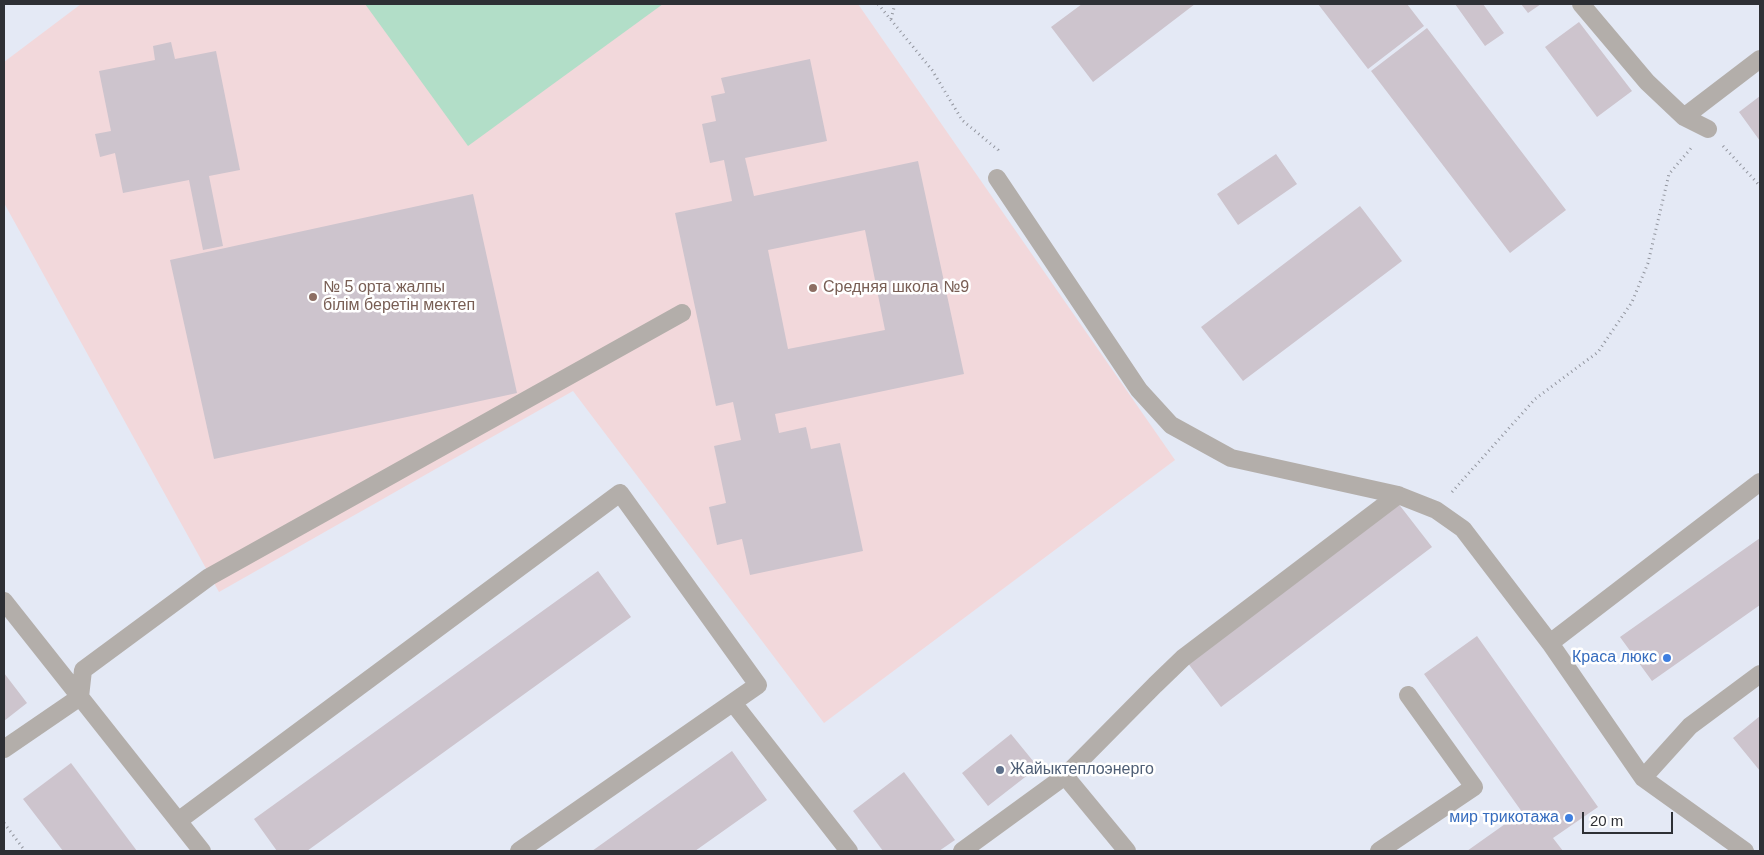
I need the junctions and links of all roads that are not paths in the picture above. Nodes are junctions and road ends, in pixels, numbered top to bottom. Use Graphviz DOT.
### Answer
graph roads {
  1 [pos="1581,4"];
  2 [pos="1760,59"];
  3 [pos="1684,117"];
  4 [pos="1708,129"];
  5 [pos="997,178"];
  6 [pos="682,313"];
  7 [pos="1760,482"];
  8 [pos="1398,495"];
  9 [pos="4,601"];
  10 [pos="1550,643"];
  11 [pos="1760,674"];
  12 [pos="1408,695"];
  13 [pos="80,697"];
  14 [pos="734,704"];
  15 [pos="4,749"];
  16 [pos="1065,776"];
  17 [pos="1643,778"];
  18 [pos="178,821"];
  19 [pos="202,851"];
  20 [pos="520,851"];
  21 [pos="849,851"];
  22 [pos="962,851"];
  23 [pos="1127,851"];
  24 [pos="1379,851"];
  25 [pos="1745,851"];
  1 -- 3 [label="lane"];
  2 -- 3 [label="lane"];
  3 -- 4 [label="lane"];
  5 -- 8 [label="lane"];
  6 -- 13 [label="lane"];
  7 -- 10 [label="lane"];
  8 -- 10 [label="lane"];
  8 -- 16 [label="lane"];
  9 -- 13 [label="lane"];
  10 -- 17 [label="lane"];
  11 -- 17 [label="lane"];
  12 -- 24 [label="lane"];
  13 -- 15 [label="lane"];
  13 -- 18 [label="lane"];
  14 -- 18 [label="lane"];
  14 -- 20 [label="lane"];
  14 -- 21 [label="lane"];
  16 -- 22 [label="lane"];
  16 -- 23 [label="lane"];
  17 -- 25 [label="lane"];
  18 -- 19 [label="lane"];
}
